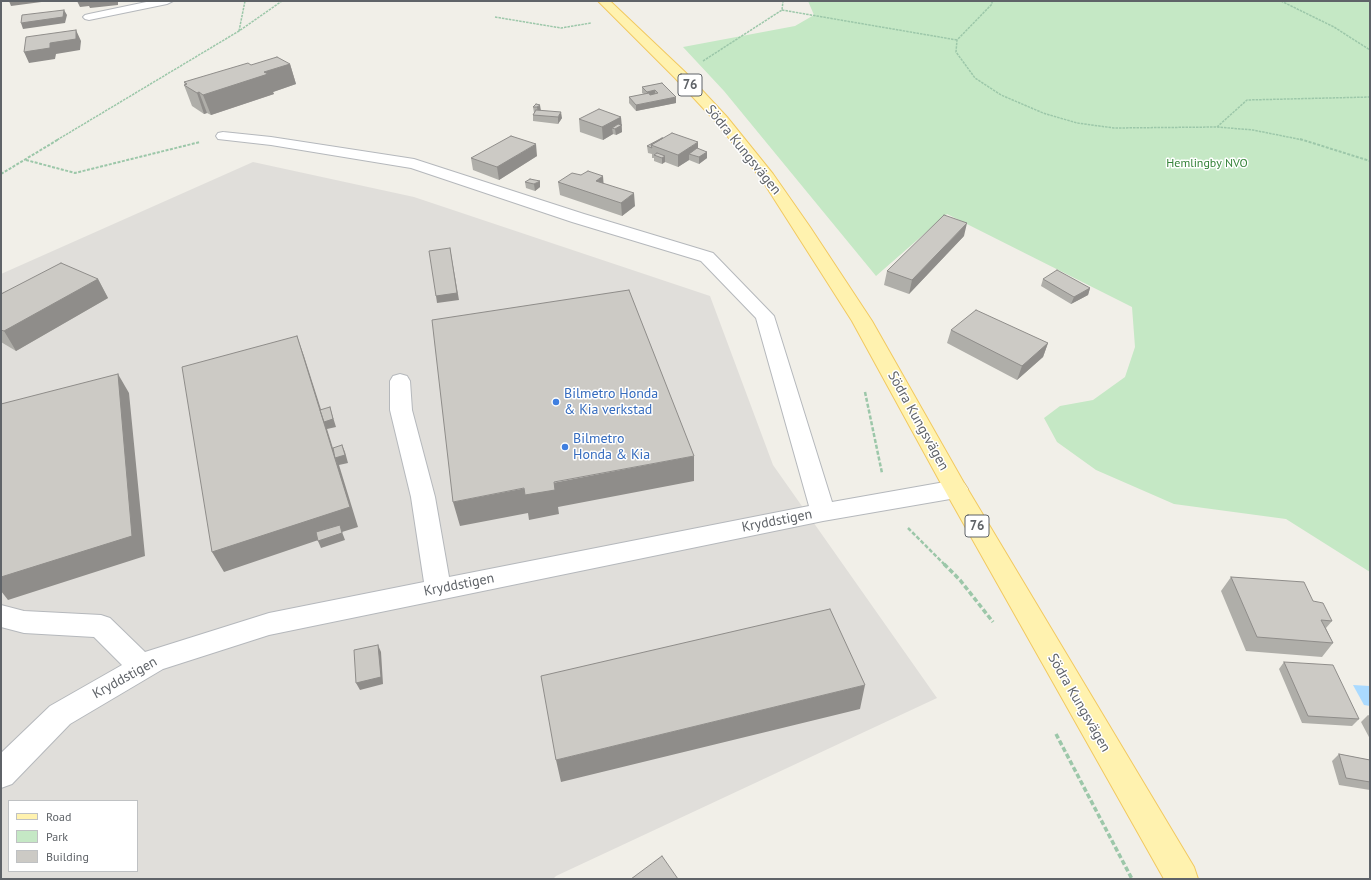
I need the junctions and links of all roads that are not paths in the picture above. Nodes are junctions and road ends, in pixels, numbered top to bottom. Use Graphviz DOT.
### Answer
graph roads {
  1 [pos="167,1"];
  2 [pos="604,1"];
  3 [pos="90,17"];
  4 [pos="223,136"];
  5 [pos="400,381"];
  6 [pos="956,489"];
  7 [pos="823,512"];
  8 [pos="438,590"];
  9 [pos="1,616"];
  10 [pos="142,668"];
  11 [pos="1,774"];
  12 [pos="1182,879"];
  1 -- 3 [label="street"];
  2 -- 6 [label="main road, Södra Kungsvägen / 76"];
  4 -- 7 [label="street"];
  5 -- 8 [label="street"];
  6 -- 7 [label="street, Kryddstigen"];
  6 -- 12 [label="main road, Södra Kungsvägen / 76"];
  7 -- 8 [label="street, Kryddstigen"];
  8 -- 10 [label="street, Kryddstigen"];
  9 -- 10 [label="street"];
  10 -- 11 [label="street, Kryddstigen"];
}
